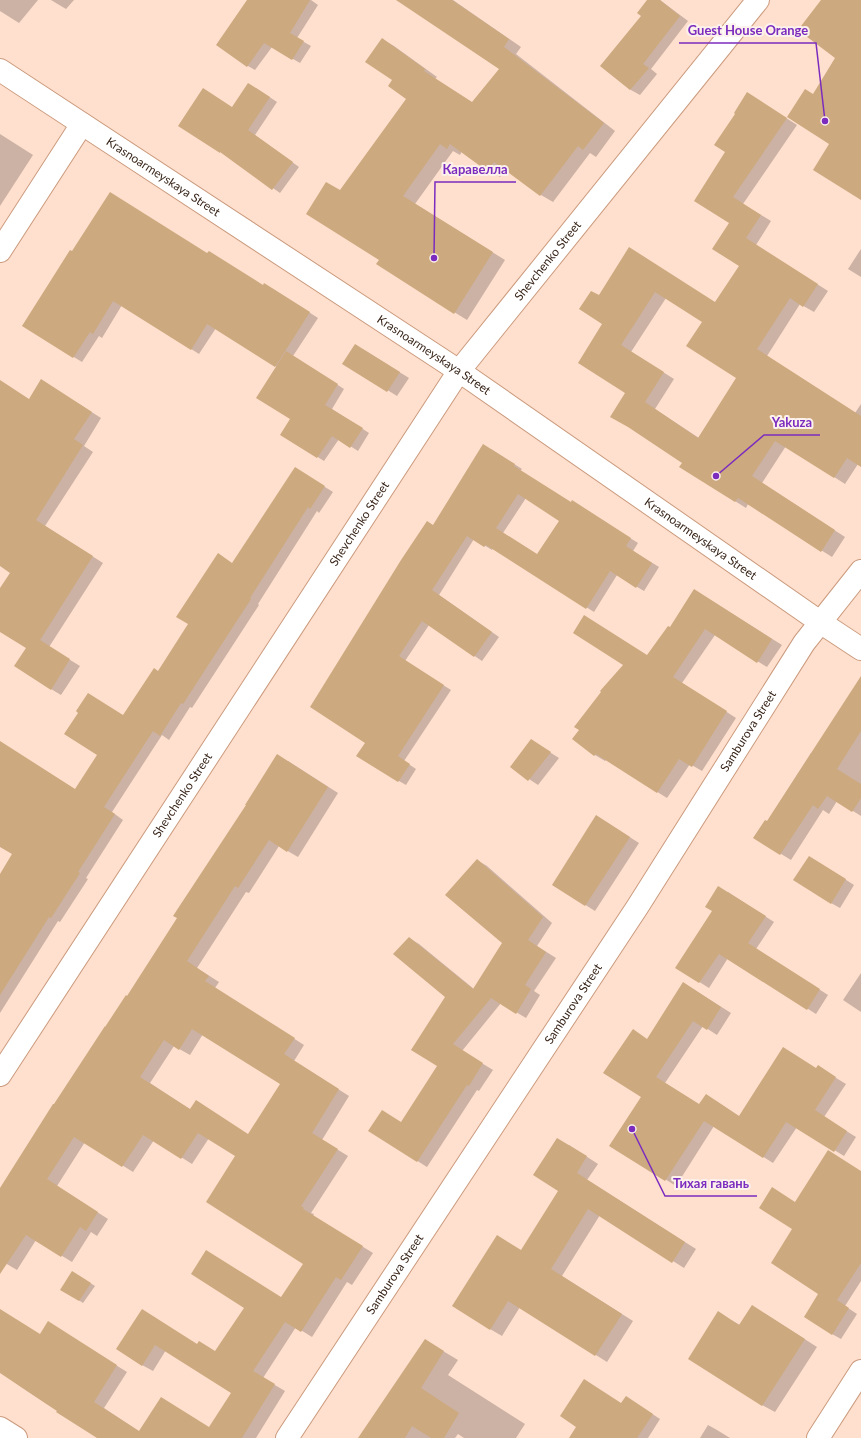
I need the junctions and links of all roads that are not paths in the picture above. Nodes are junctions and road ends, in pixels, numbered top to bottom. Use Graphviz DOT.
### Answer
graph roads {
  1 [pos="758,0"];
  2 [pos="0,70"];
  3 [pos="82,124"];
  4 [pos="0,251"];
  5 [pos="459,371"];
  6 [pos="861,571"];
  7 [pos="820,622"];
  8 [pos="861,648"];
  9 [pos="0,1075"];
  10 [pos="861,1371"];
  11 [pos="0,1428"];
  12 [pos="16,1438"];
  13 [pos="287,1438"];
  14 [pos="818,1438"];
  1 -- 5 [label="street, Shevchenko Street"];
  2 -- 3 [label="street, Krasnoarmeyskaya Street"];
  3 -- 4 [label="street"];
  3 -- 5 [label="street, Krasnoarmeyskaya Street"];
  5 -- 7 [label="street, Krasnoarmeyskaya Street"];
  5 -- 9 [label="street, Shevchenko Street"];
  6 -- 7 [label="street, Samburova Street"];
  7 -- 8 [label="street, Krasnoarmeyskaya Street"];
  7 -- 13 [label="street, Samburova Street"];
  10 -- 14 [label="street"];
  11 -- 12 [label="street"];
}
